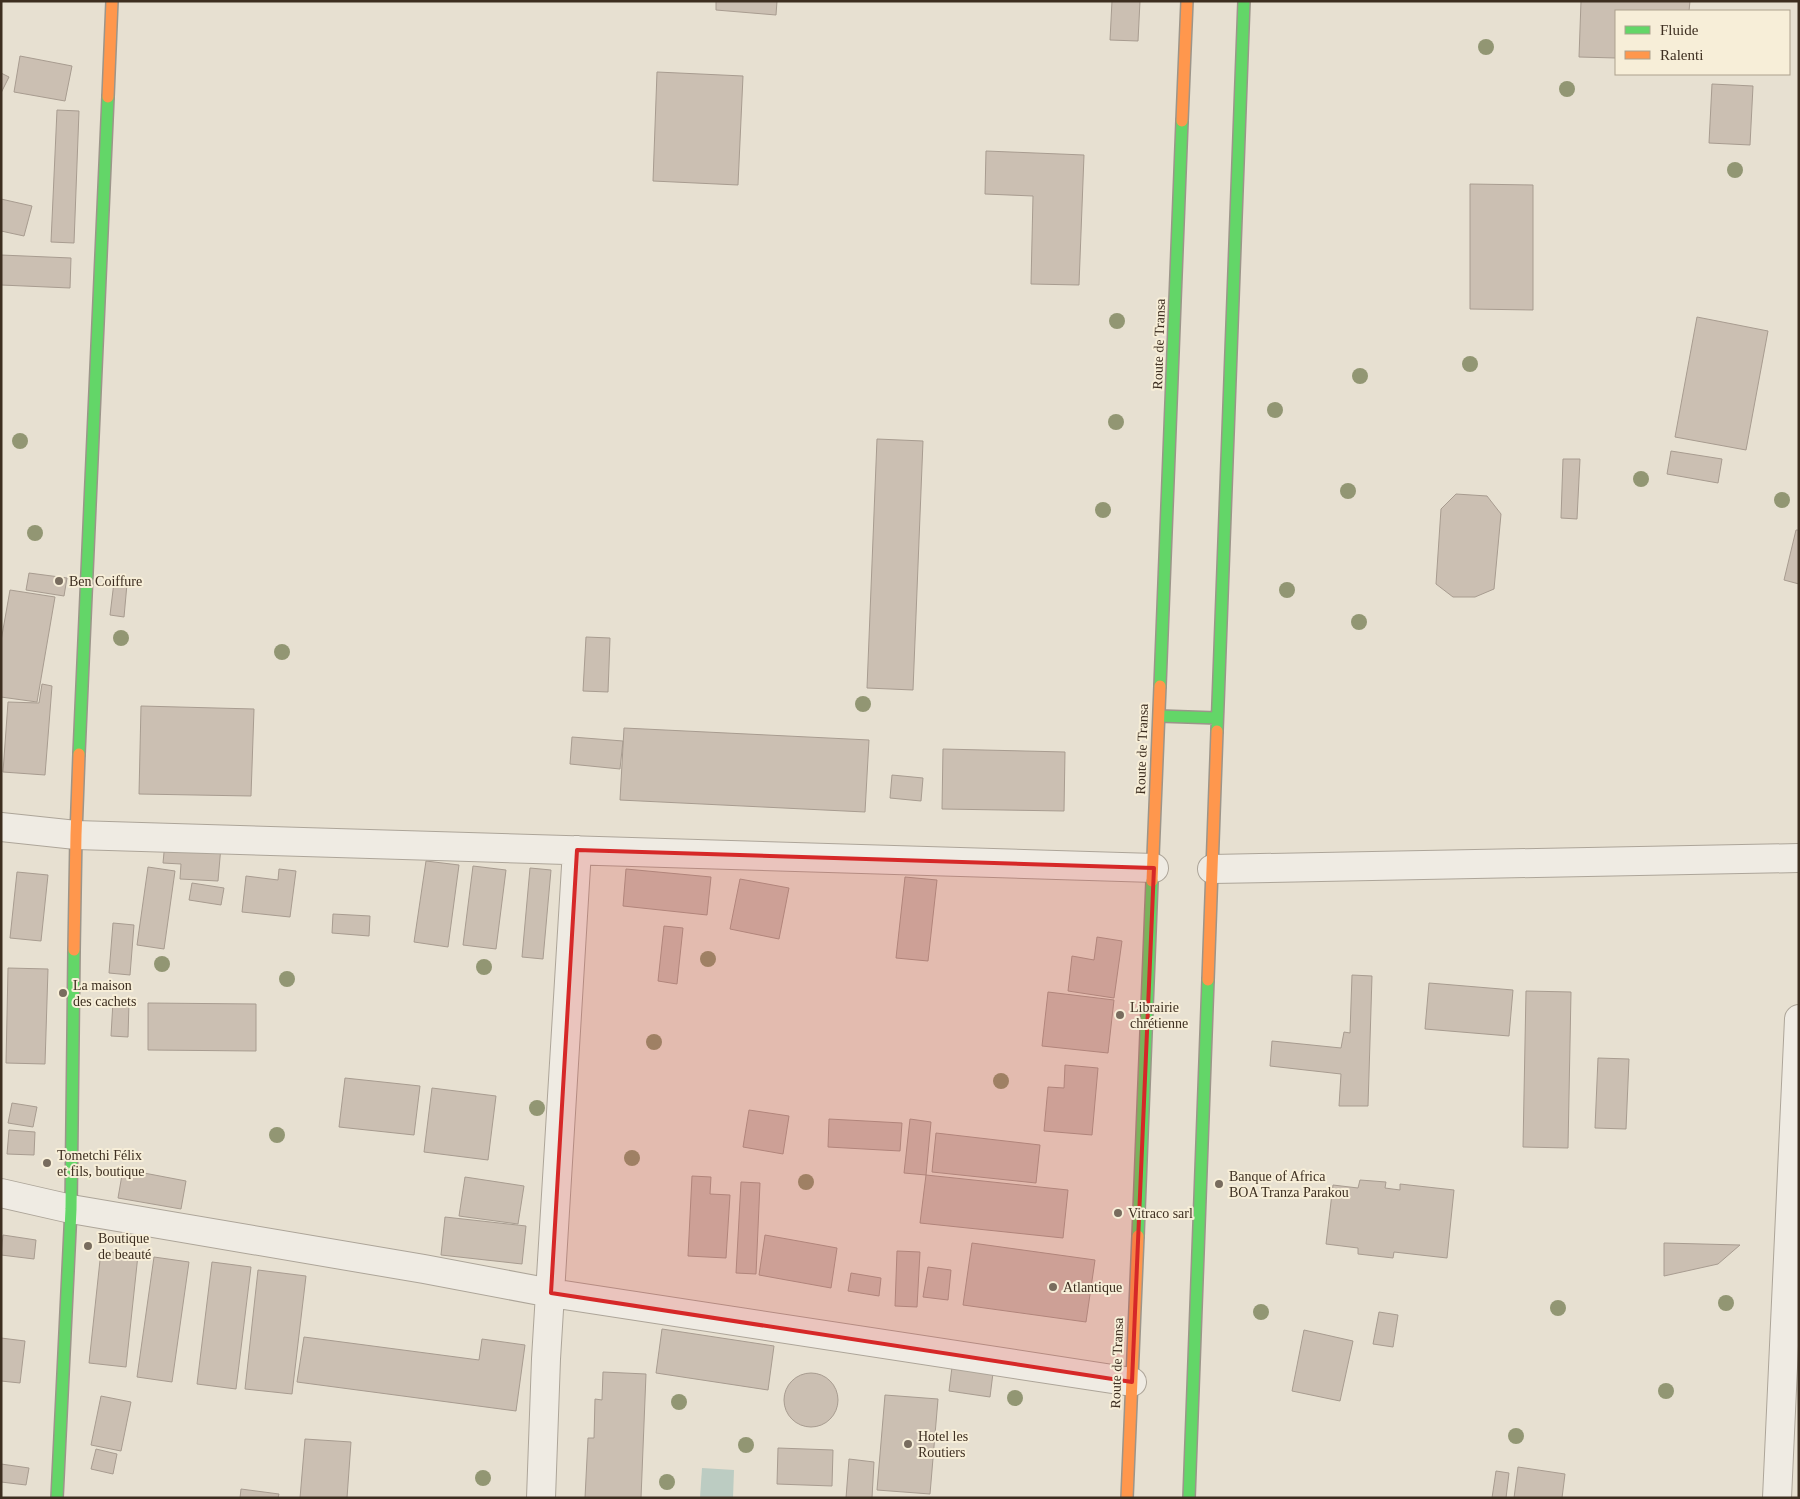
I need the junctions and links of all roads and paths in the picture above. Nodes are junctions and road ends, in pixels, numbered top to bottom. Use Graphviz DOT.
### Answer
graph roads {
  1 [pos="112,1"];
  2 [pos="1187,1"];
  3 [pos="1244,1"];
  4 [pos="1158,716"];
  5 [pos="1216,718"];
  6 [pos="1,827"];
  7 [pos="76,835"];
  8 [pos="577,850"];
  9 [pos="1799,858"];
  10 [pos="1154,868"];
  11 [pos="1212,869"];
  12 [pos="1799,1019"];
  13 [pos="1,1193"];
  14 [pos="71,1209"];
  15 [pos="551,1293"];
  16 [pos="1132,1382"];
  17 [pos="57,1498"];
  18 [pos="541,1498"];
  19 [pos="1127,1498"];
  20 [pos="1188,1498"];
  21 [pos="1777,1498"];
  1 -- 7 [label="main road"];
  2 -- 4 [label="main road, Route de Transa"];
  3 -- 5 [label="main road"];
  4 -- 5 [label="main road"];
  4 -- 10 [label="main road, Route de Transa"];
  5 -- 11 [label="main road"];
  6 -- 7 [label="street"];
  7 -- 8 [label="street"];
  7 -- 14 [label="main road"];
  8 -- 10 [label="street"];
  8 -- 15 [label="street"];
  9 -- 11 [label="street"];
  10 -- 16 [label="main road, Route de Transa"];
  11 -- 20 [label="main road"];
  12 -- 21 [label="street"];
  13 -- 14 [label="street"];
  14 -- 15 [label="street"];
  14 -- 17 [label="main road"];
  15 -- 16 [label="street"];
  15 -- 18 [label="street"];
  16 -- 19 [label="main road, Route de Transa"];
}
